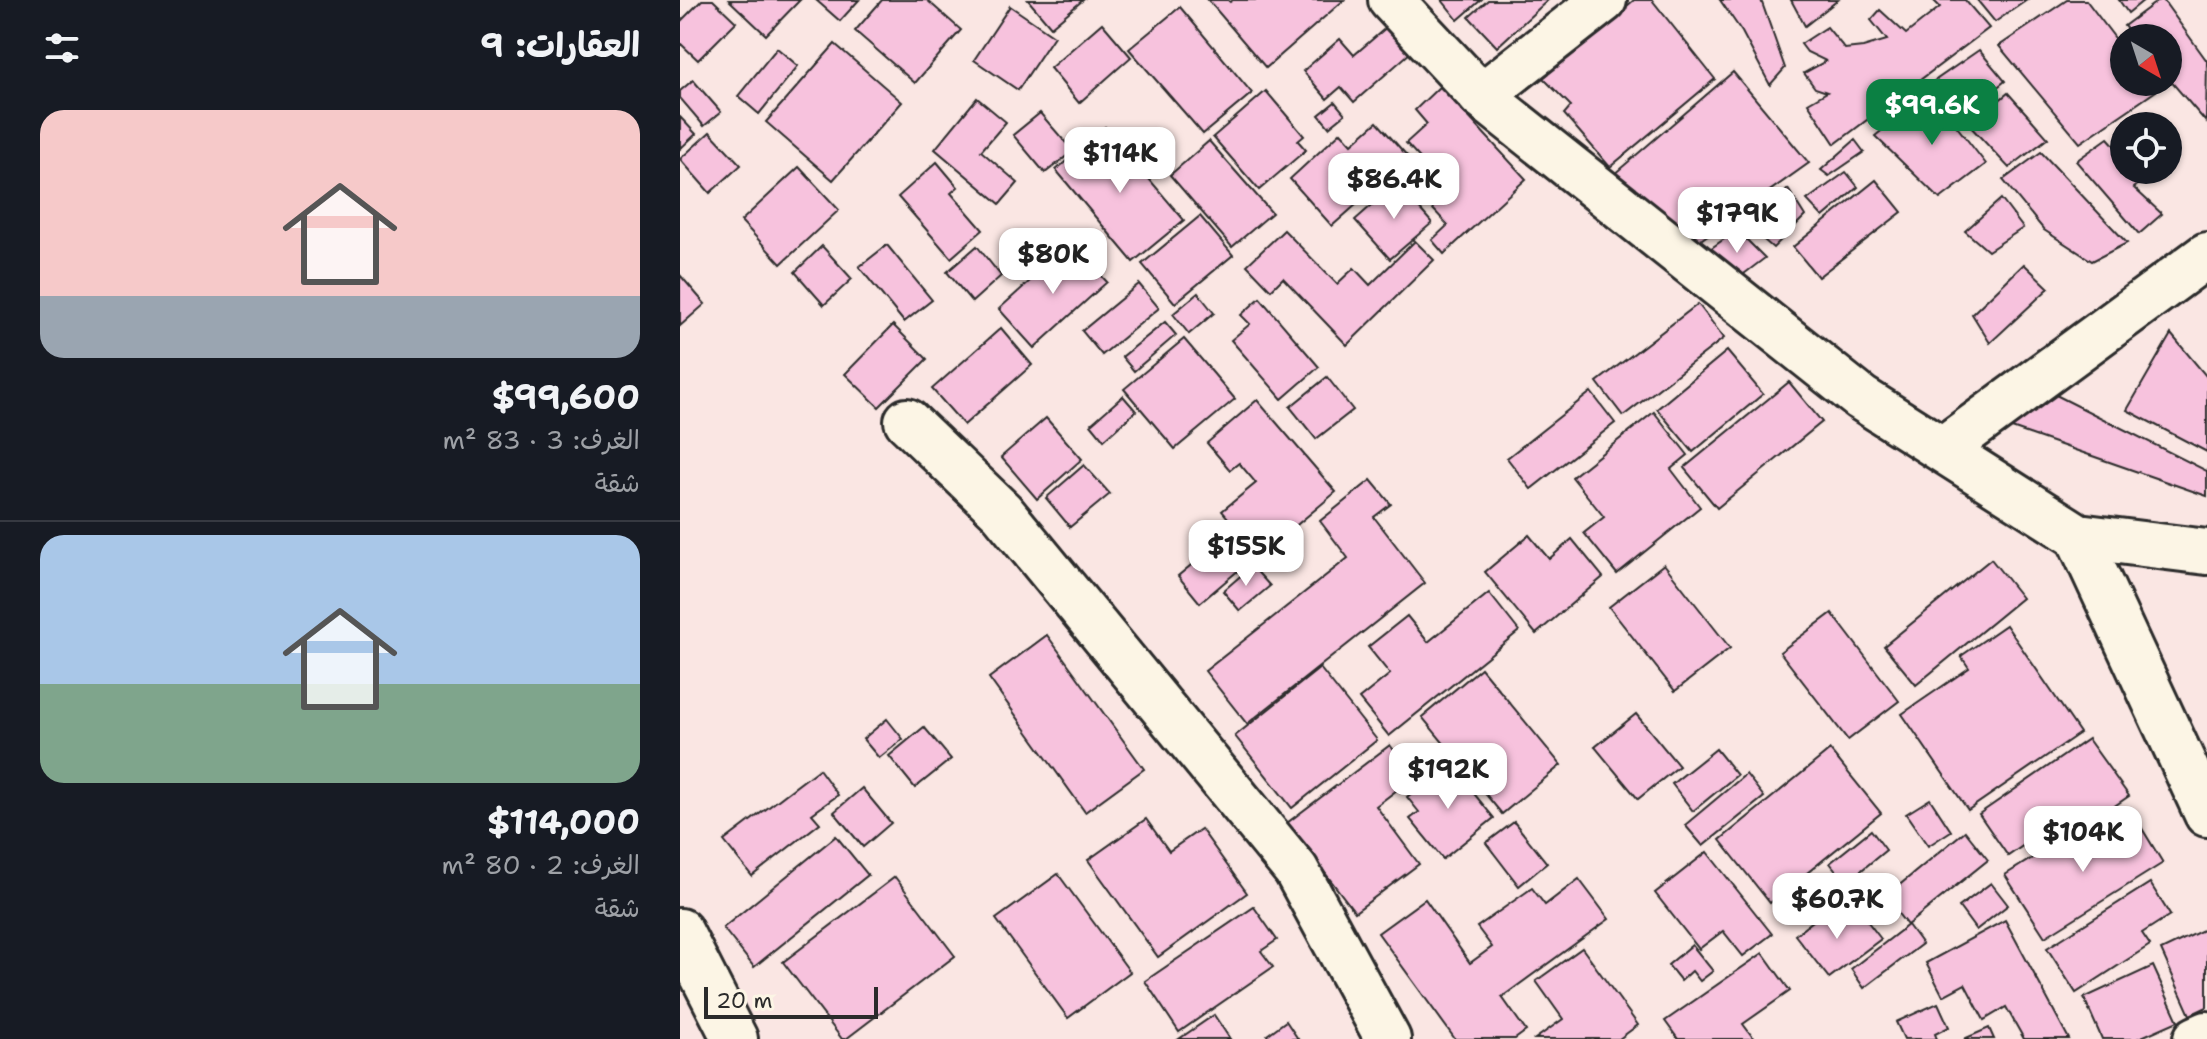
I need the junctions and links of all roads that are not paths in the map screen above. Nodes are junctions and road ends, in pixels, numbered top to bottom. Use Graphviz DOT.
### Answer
graph roads {
  1 [pos="1391,0"];
  2 [pos="1604,0"];
  3 [pos="1481,96"];
  4 [pos="2207,255"];
  5 [pos="907,421"];
  6 [pos="1943,449"];
  7 [pos="2078,536"];
  8 [pos="2207,552"];
  9 [pos="2207,814"];
  10 [pos="680,931"];
  11 [pos="2207,1034"];
  12 [pos="735,1039"];
  13 [pos="1388,1039"];
  14 [pos="2196,1039"];
  1 -- 3 [label="street"];
  2 -- 3 [label="street"];
  3 -- 6 [label="street"];
  4 -- 6 [label="street"];
  5 -- 13 [label="street"];
  6 -- 7 [label="street"];
  7 -- 8 [label="street"];
  7 -- 9 [label="street"];
  10 -- 12 [label="street"];
  11 -- 14 [label="street"];
}
